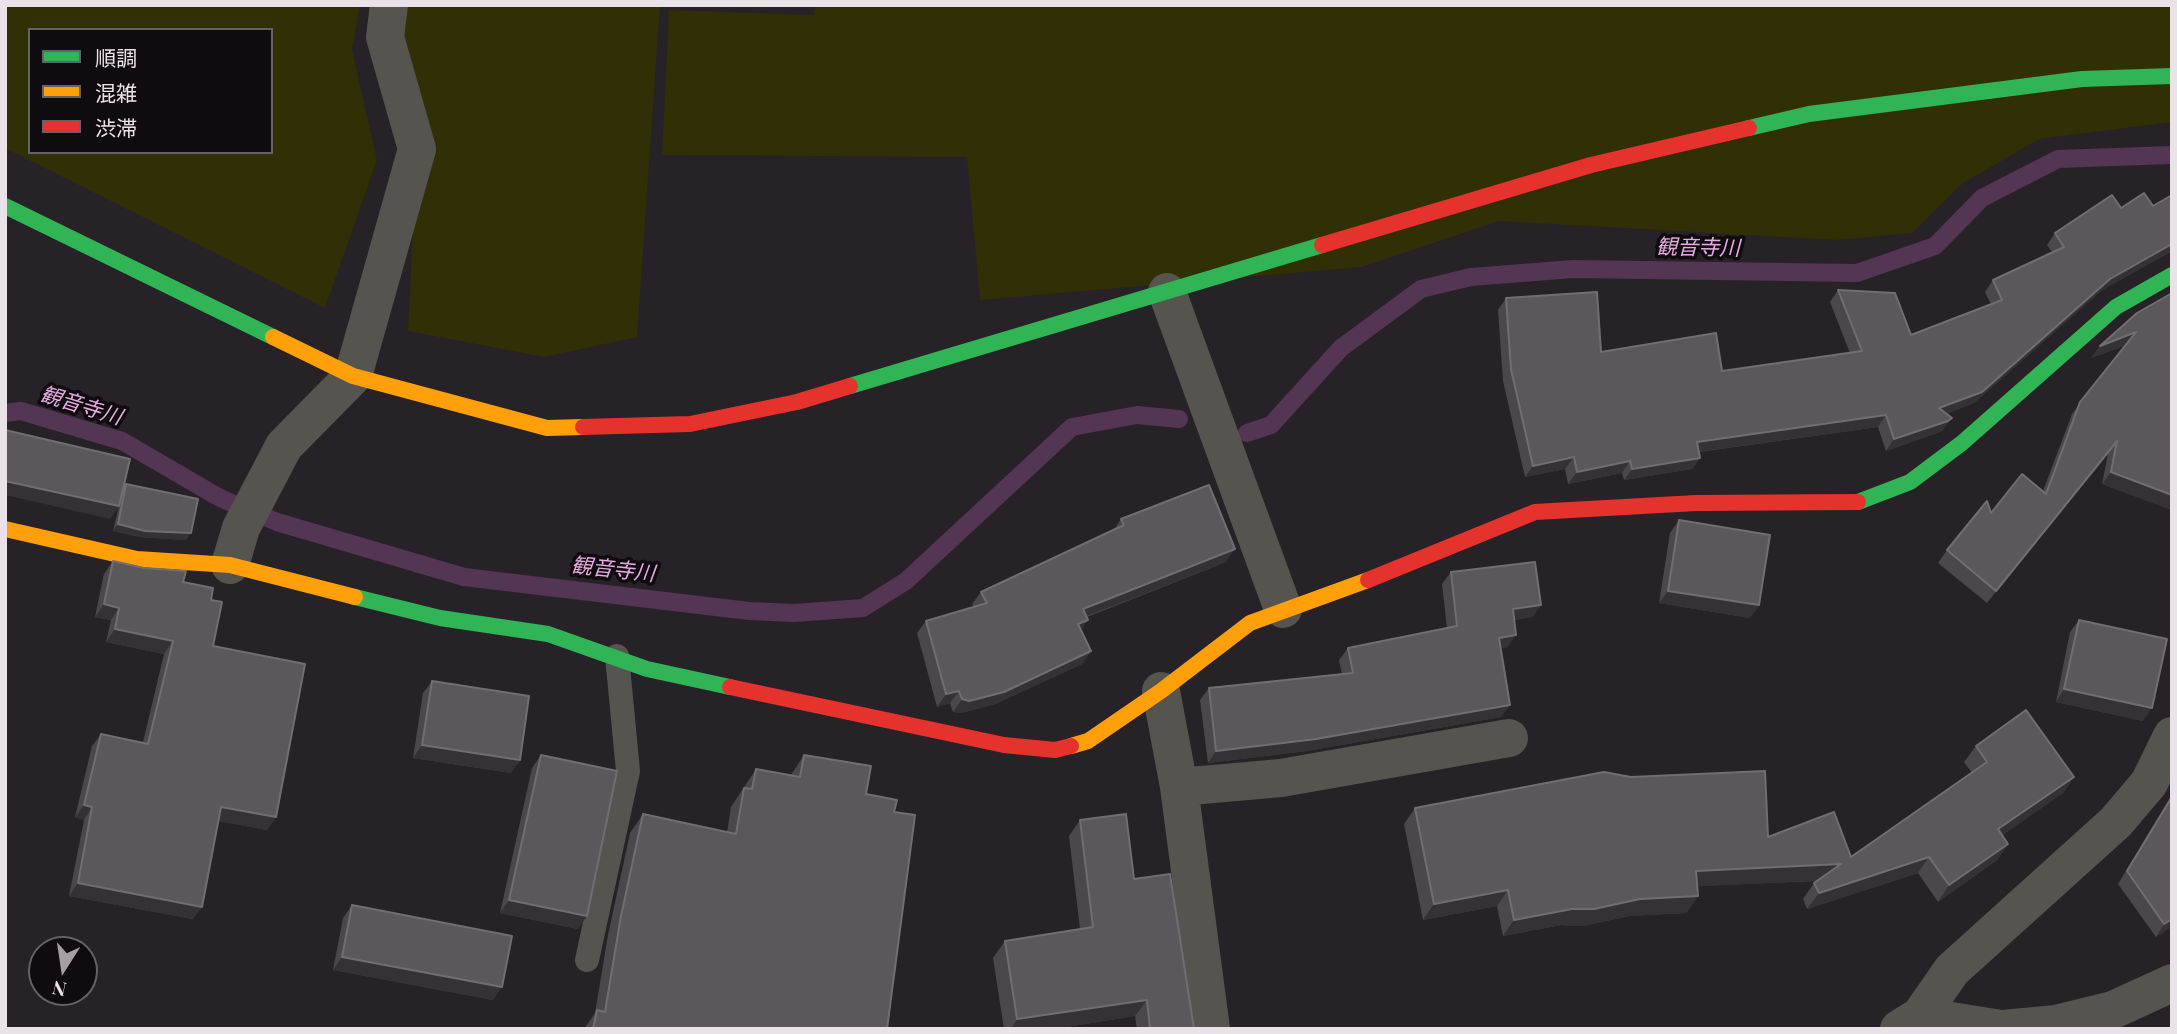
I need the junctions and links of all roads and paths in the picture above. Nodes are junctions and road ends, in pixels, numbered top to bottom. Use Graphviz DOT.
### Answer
graph roads {
  1 [pos="389,5"];
  2 [pos="2172,76"];
  3 [pos="5,206"];
  4 [pos="2172,275"];
  5 [pos="1167,292"];
  6 [pos="354,376"];
  7 [pos="5,529"];
  8 [pos="230,565"];
  9 [pos="1283,609"];
  10 [pos="617,656"];
  11 [pos="1161,691"];
  12 [pos="2172,736"];
  13 [pos="1509,738"];
  14 [pos="1180,787"];
  15 [pos="587,960"];
  16 [pos="2172,983"];
  17 [pos="1910,1023"];
  18 [pos="1212,1029"];
  19 [pos="2002,1029"];
  1 -- 6 [label="street"];
  2 -- 5 [label="street"];
  3 -- 6 [label="street"];
  4 -- 9 [label="street"];
  5 -- 6 [label="street"];
  5 -- 9 [label="street"];
  6 -- 8 [label="street"];
  7 -- 8 [label="street"];
  8 -- 10 [label="street"];
  9 -- 11 [label="street"];
  10 -- 11 [label="street"];
  10 -- 15 [label="lane"];
  11 -- 14 [label="street"];
  12 -- 17 [label="street"];
  13 -- 14 [label="street"];
  14 -- 18 [label="street"];
  16 -- 19 [label="street"];
  17 -- 19 [label="street"];
}
